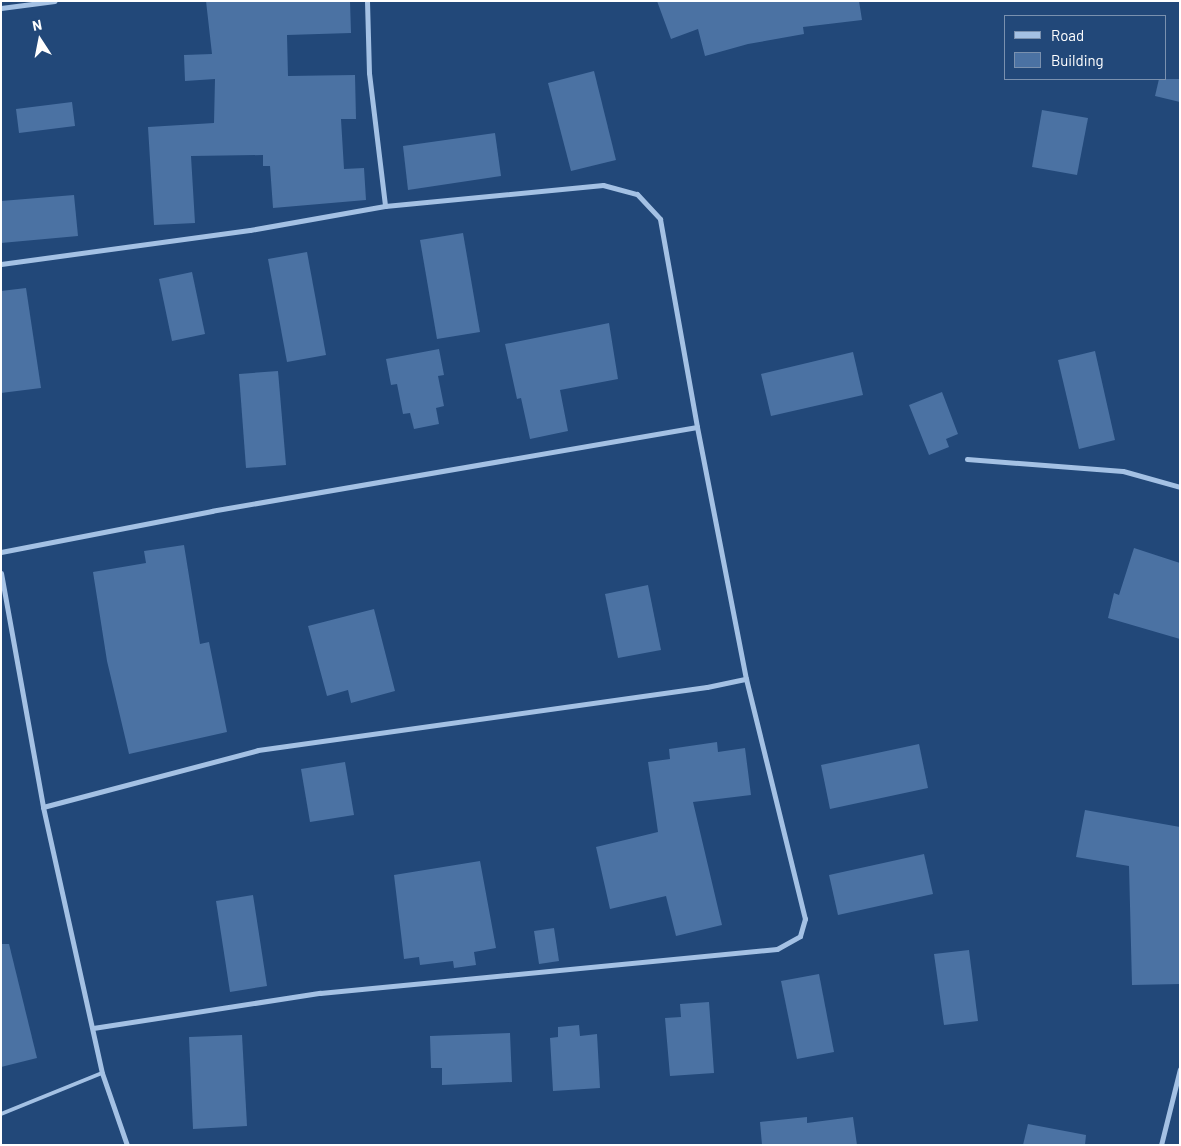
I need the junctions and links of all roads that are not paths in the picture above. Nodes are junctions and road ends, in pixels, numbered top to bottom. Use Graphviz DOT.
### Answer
graph roads {
  1 [pos="55,1"];
  2 [pos="367,1"];
  3 [pos="1,8"];
  4 [pos="384,206"];
  5 [pos="1,264"];
  6 [pos="697,427"];
  7 [pos="967,459"];
  8 [pos="1180,487"];
  9 [pos="1,552"];
  10 [pos="1,573"];
  11 [pos="746,679"];
  12 [pos="43,807"];
  13 [pos="94,1028"];
  14 [pos="1180,1069"];
  15 [pos="102,1073"];
  16 [pos="1,1114"];
  17 [pos="127,1145"];
  18 [pos="1161,1145"];
  1 -- 3 [label="street"];
  2 -- 4 [label="street"];
  4 -- 5 [label="street"];
  4 -- 6 [label="street"];
  6 -- 9 [label="street"];
  6 -- 11 [label="street"];
  7 -- 8 [label="street"];
  10 -- 12 [label="street"];
  11 -- 12 [label="street"];
  11 -- 13 [label="street"];
  12 -- 13 [label="street"];
  13 -- 15 [label="street"];
  14 -- 18 [label="street"];
  15 -- 16 [label="lane"];
  15 -- 17 [label="street"];
}
